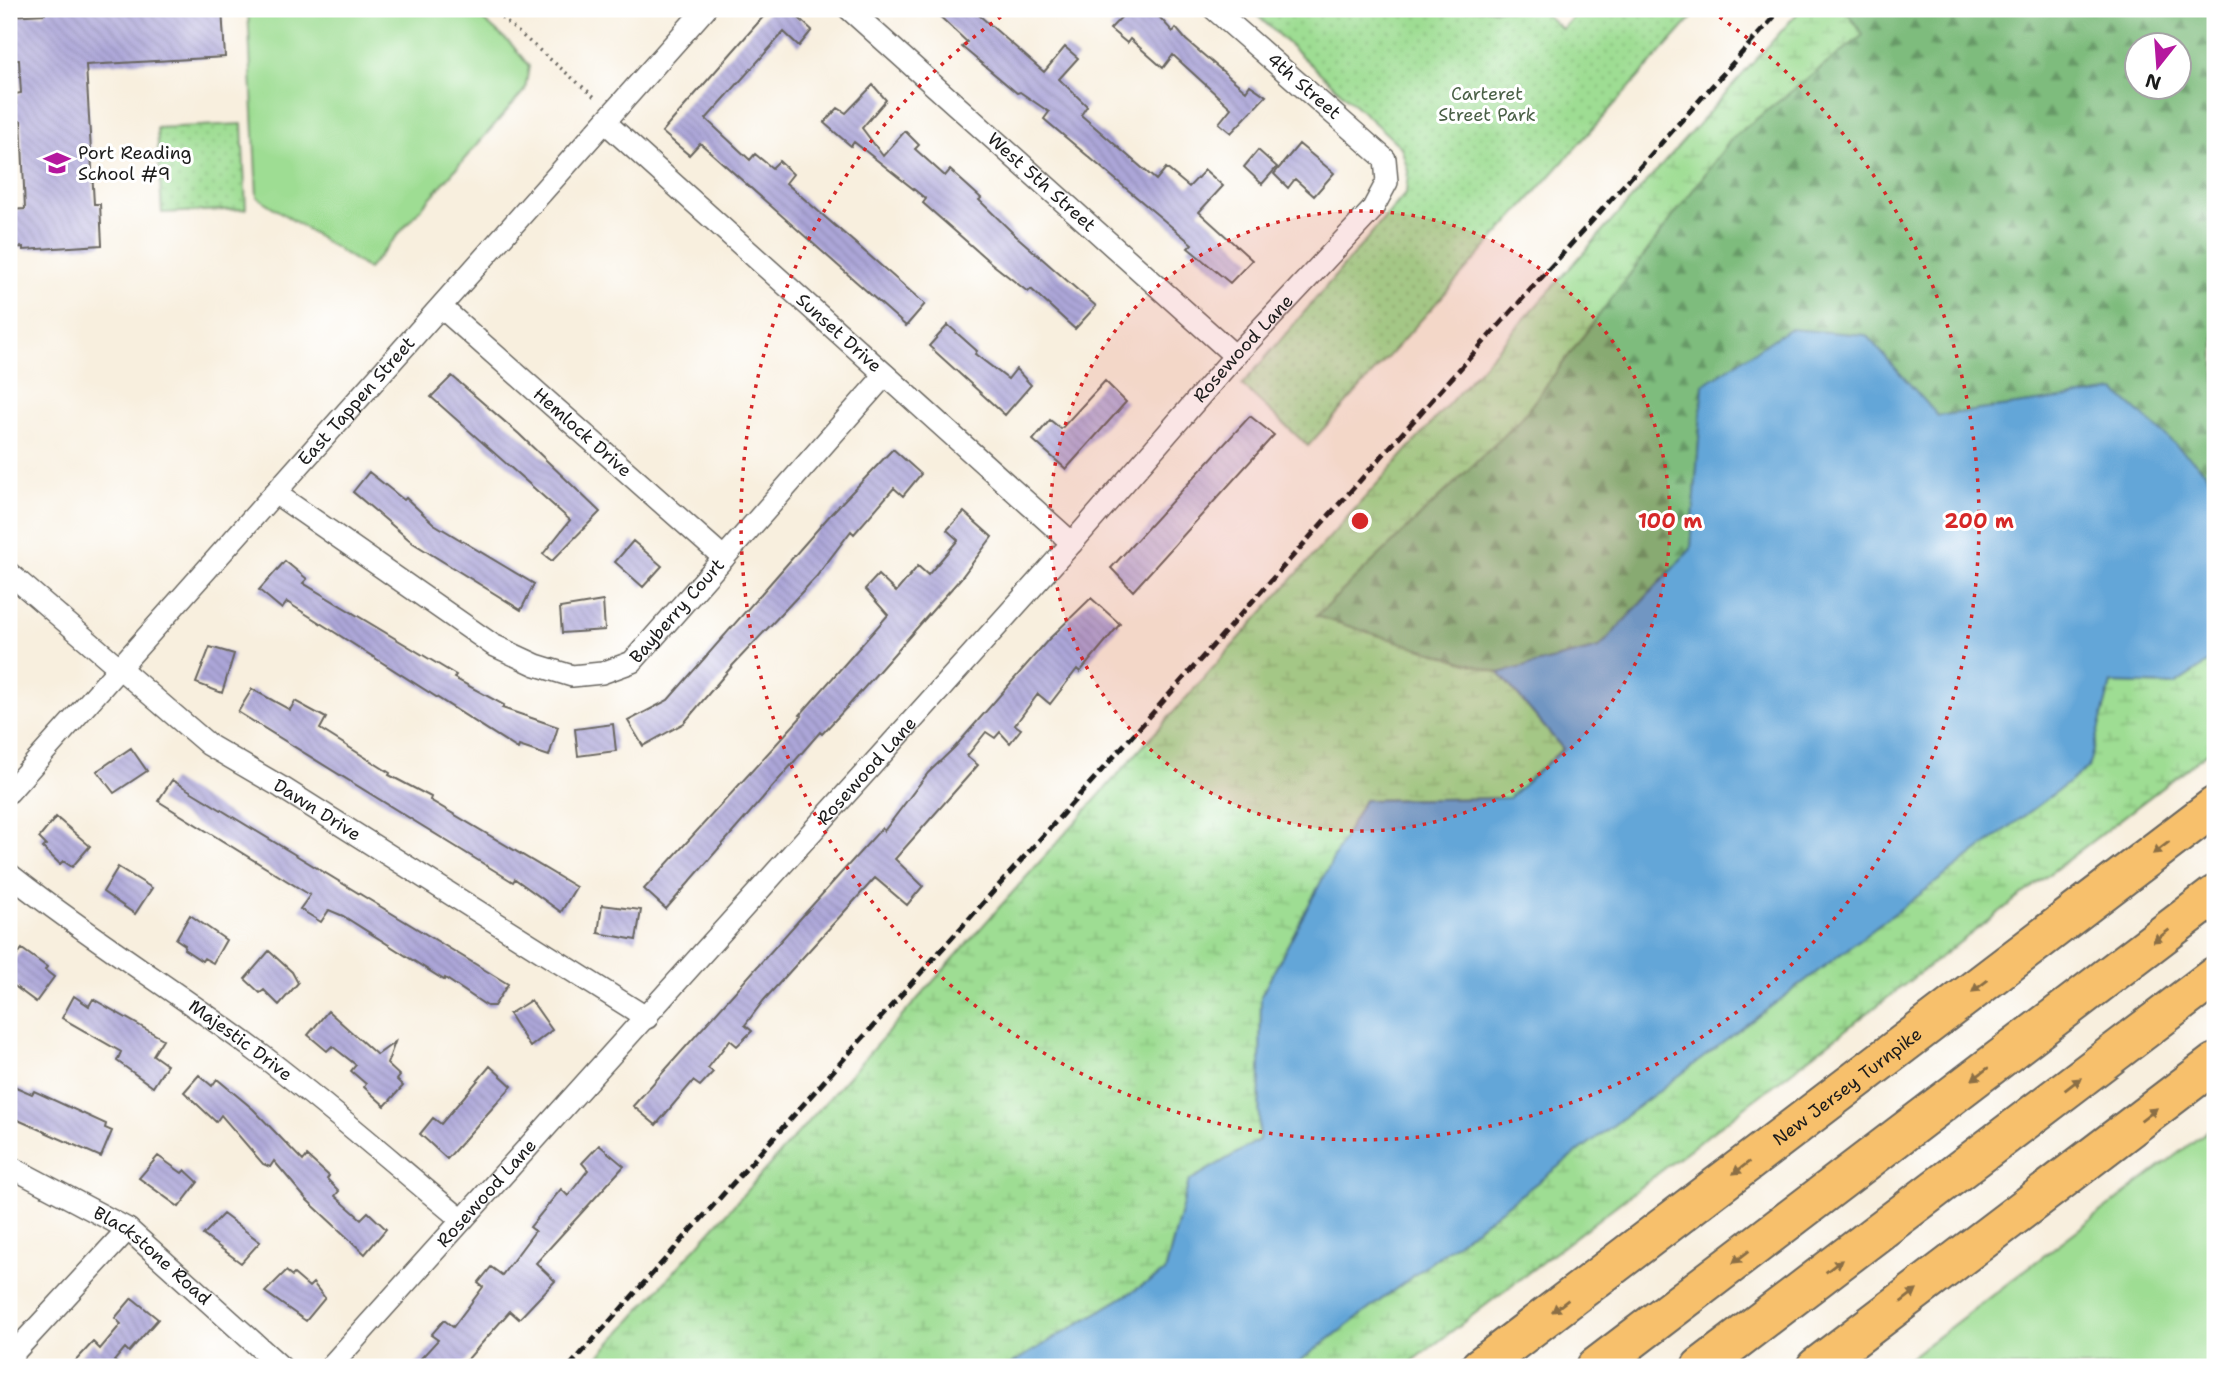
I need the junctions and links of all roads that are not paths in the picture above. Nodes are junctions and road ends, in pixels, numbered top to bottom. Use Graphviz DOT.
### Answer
graph roads {
  1 [pos="705,9"];
  2 [pos="849,9"];
  3 [pos="1214,9"];
  4 [pos="605,122"];
  5 [pos="1386,169"];
  6 [pos="441,306"];
  7 [pos="1235,356"];
  8 [pos="885,375"];
  9 [pos="275,493"];
  10 [pos="1072,543"];
  11 [pos="724,558"];
  12 [pos="9,573"];
  13 [pos="118,669"];
  14 [pos="9,792"];
  15 [pos="2215,806"];
  16 [pos="9,874"];
  17 [pos="2215,895"];
  18 [pos="2215,976"];
  19 [pos="647,1018"];
  20 [pos="2215,1063"];
  21 [pos="9,1166"];
  22 [pos="462,1220"];
  23 [pos="128,1229"];
  24 [pos="9,1358"];
  25 [pos="281,1367"];
  26 [pos="330,1367"];
  27 [pos="1480,1367"];
  28 [pos="1596,1367"];
  29 [pos="1702,1367"];
  30 [pos="1816,1367"];
  1 -- 4 [label="street, East Tappen Street"];
  2 -- 7 [label="street, West 5th Street"];
  3 -- 5 [label="street, 4th Street"];
  4 -- 6 [label="street, East Tappen Street"];
  4 -- 8 [label="street, Sunset Drive"];
  5 -- 7 [label="street, Rosewood Lane"];
  6 -- 9 [label="street, East Tappen Street"];
  6 -- 11 [label="street, Hemlock Drive"];
  7 -- 10 [label="street, Rosewood Lane"];
  8 -- 10 [label="street, Sunset Drive"];
  8 -- 11 [label="street, Bayberry Court"];
  9 -- 11 [label="street, Bayberry Court"];
  9 -- 13 [label="street, East Tappen Street"];
  10 -- 19 [label="street, Rosewood Lane"];
  12 -- 13 [label="street, Dawn Drive"];
  13 -- 14 [label="street, East Tappen Street"];
  13 -- 19 [label="street, Dawn Drive"];
  15 -- 27 [label="highway, New Jersey Turnpike, one-way"];
  16 -- 22 [label="street, Majestic Drive"];
  17 -- 28 [label="highway, one-way"];
  29 -- 18 [label="highway, one-way"];
  19 -- 22 [label="street, Rosewood Lane"];
  30 -- 20 [label="highway, one-way"];
  21 -- 23 [label="street, Blackstone Road"];
  22 -- 26 [label="street, Rosewood Lane"];
  23 -- 24 [label="street"];
  23 -- 25 [label="street, Blackstone Road"];
}
